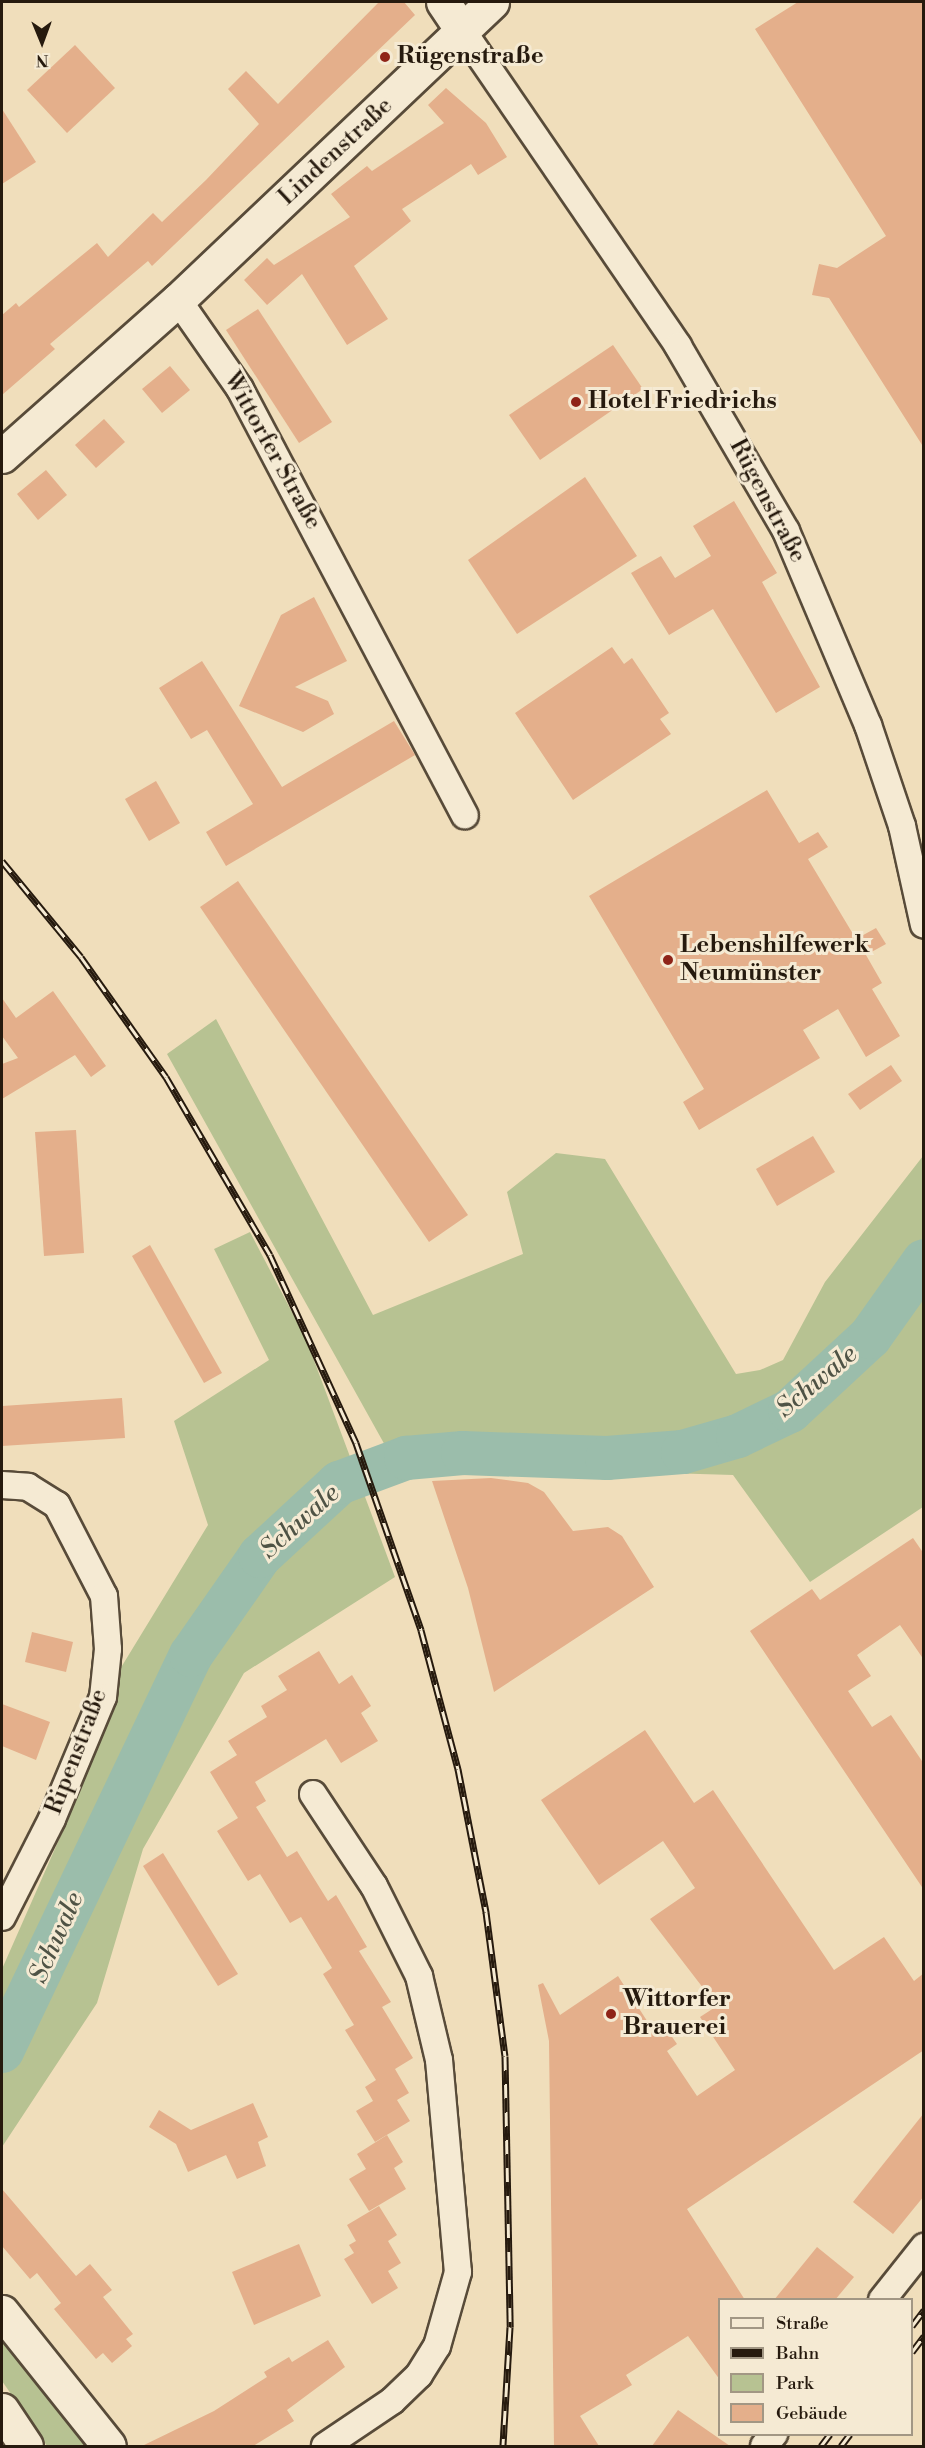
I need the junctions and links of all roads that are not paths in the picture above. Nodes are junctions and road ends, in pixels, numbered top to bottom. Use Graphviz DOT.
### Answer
graph roads {
  1 [pos="443,2"];
  2 [pos="492,2"];
  3 [pos="462,30"];
  4 [pos="178,300"];
  5 [pos="2,456"];
  6 [pos="465,815"];
  7 [pos="924,925"];
  8 [pos="2,1485"];
  9 [pos="313,1794"];
  10 [pos="2,1917"];
  11 [pos="924,2247"];
  12 [pos="884,2298"];
  13 [pos="2,2312"];
  14 [pos="2,2410"];
  15 [pos="26,2446"];
  16 [pos="109,2446"];
  17 [pos="325,2446"];
  1 -- 3 [label="street"];
  2 -- 3 [label="street, Lindenstraße"];
  3 -- 4 [label="street, Lindenstraße"];
  3 -- 7 [label="street, Rügenstraße"];
  4 -- 5 [label="street"];
  4 -- 6 [label="street, Wittorfer Straße"];
  8 -- 10 [label="street, Ripenstraße"];
  9 -- 17 [label="street"];
  11 -- 12 [label="street"];
  13 -- 16 [label="street"];
  14 -- 15 [label="street"];
}
